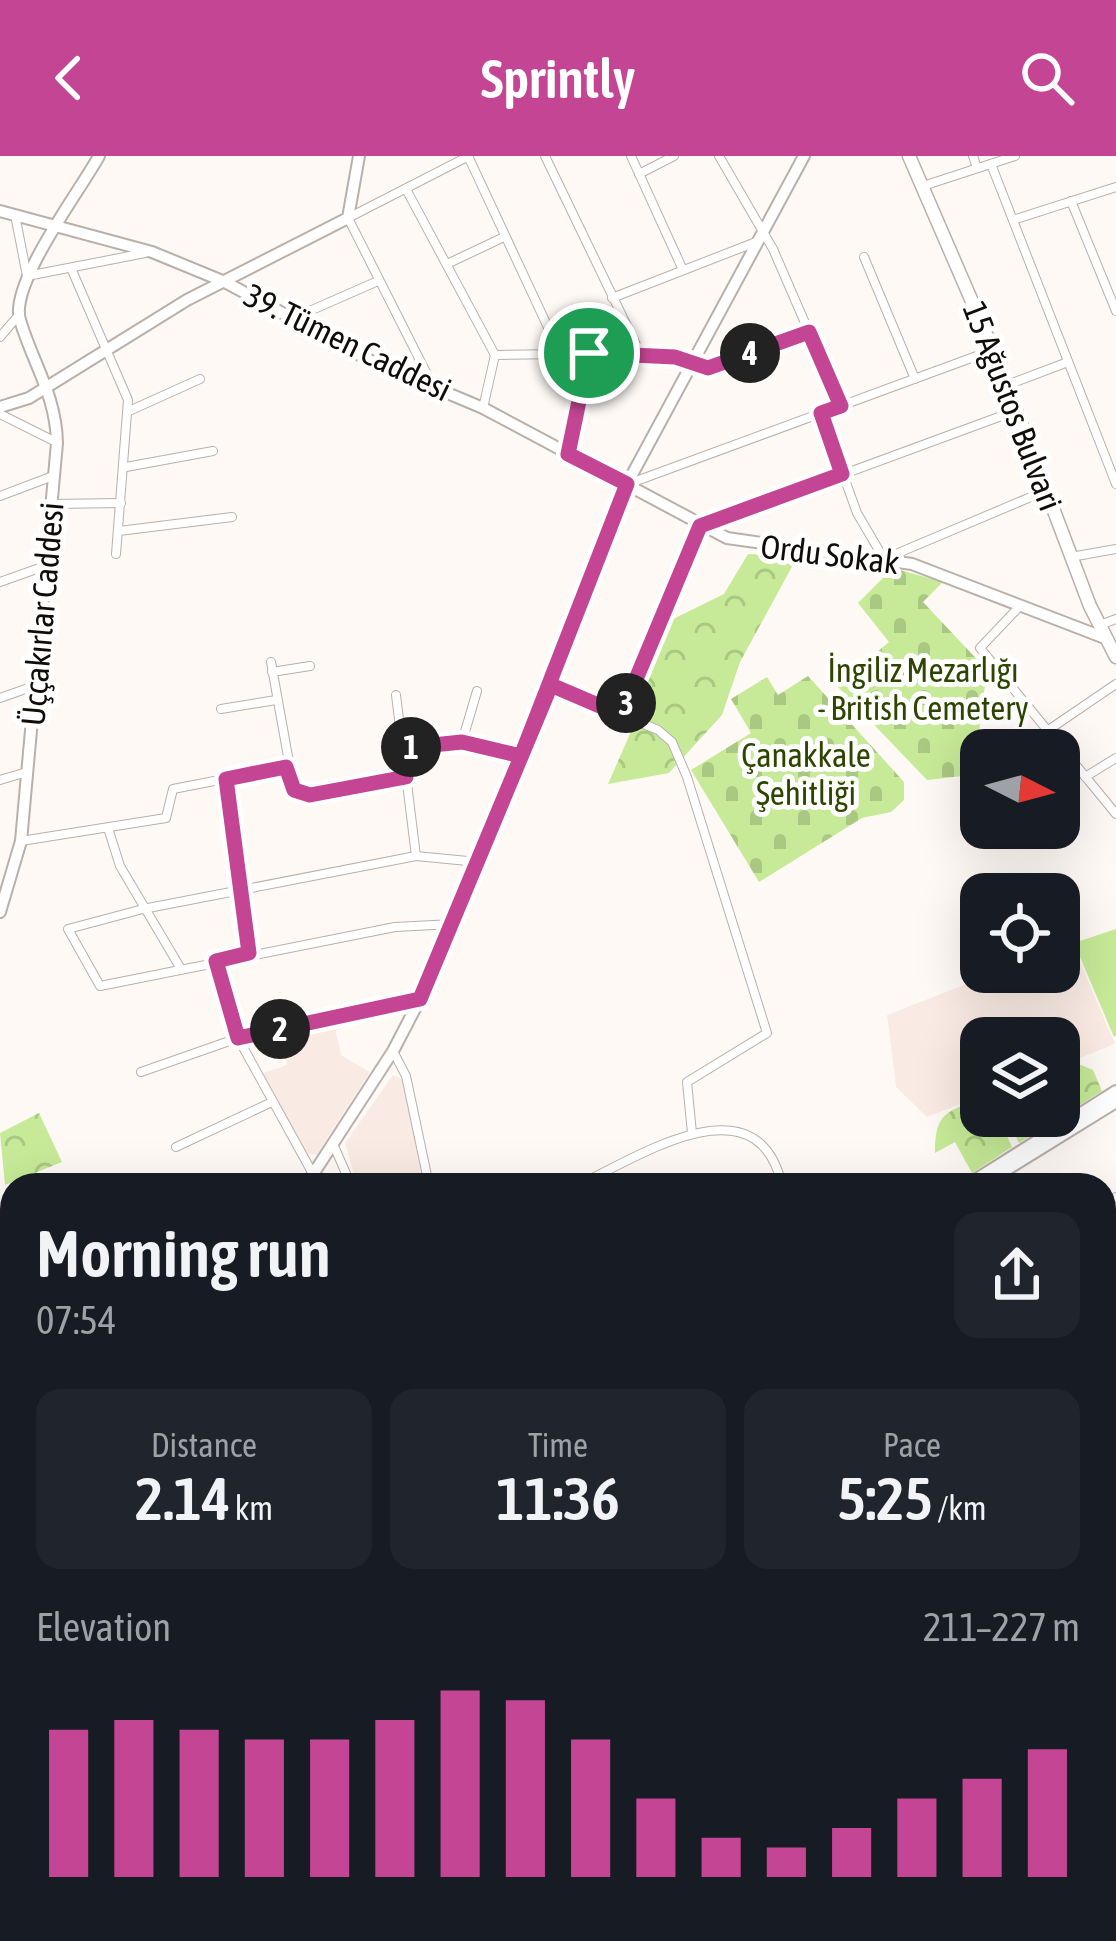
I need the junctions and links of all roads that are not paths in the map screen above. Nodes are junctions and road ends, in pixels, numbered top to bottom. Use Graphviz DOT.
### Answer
graph roads {
  1 [pos="99,156"];
  2 [pos="359,156"];
  3 [pos="468,156"];
  4 [pos="545,156"];
  5 [pos="631,156"];
  6 [pos="674,156"];
  7 [pos="719,156"];
  8 [pos="804,156"];
  9 [pos="909,156"];
  10 [pos="973,156"];
  11 [pos="1015,156"];
  12 [pos="1001,158"];
  13 [pos="991,164"];
  14 [pos="977,168"];
  15 [pos="639,174"];
  16 [pos="923,186"];
  17 [pos="1116,187"];
  18 [pos="406,189"];
  19 [pos="1071,201"];
  20 [pos="0,211"];
  21 [pos="15,215"];
  22 [pos="347,218"];
  23 [pos="1013,220"];
  24 [pos="58,226"];
  25 [pos="762,230"];
  26 [pos="504,237"];
  27 [pos="756,242"];
  28 [pos="152,252"];
  29 [pos="865,257"];
  30 [pos="447,264"];
  31 [pos="70,268"];
  32 [pos="683,270"];
  33 [pos="27,276"];
  34 [pos="378,281"];
  35 [pos="225,282"];
  36 [pos="612,298"];
  37 [pos="1115,308"];
  38 [pos="18,316"];
  39 [pos="296,317"];
  40 [pos="809,332"];
  41 [pos="0,337"];
  42 [pos="107,348"];
  43 [pos="993,350"];
  44 [pos="560,353"];
  45 [pos="589,353"];
  46 [pos="640,353"];
  47 [pos="496,355"];
  48 [pos="690,362"];
  49 [pos="1068,362"];
  50 [pos="200,379"];
  51 [pos="915,379"];
  52 [pos="432,384"];
  53 [pos="49,385"];
  54 [pos="1007,385"];
  55 [pos="841,406"];
  56 [pos="483,408"];
  57 [pos="0,410"];
  58 [pos="129,411"];
  59 [pos="1016,411"];
  60 [pos="821,413"];
  61 [pos="57,443"];
  62 [pos="213,451"];
  63 [pos="568,454"];
  64 [pos="126,467"];
  65 [pos="842,474"];
  66 [pos="55,476"];
  67 [pos="627,484"];
  68 [pos="1116,484"];
  69 [pos="1046,490"];
  70 [pos="0,496"];
  71 [pos="121,502"];
  72 [pos="52,504"];
  73 [pos="232,517"];
  74 [pos="700,526"];
  75 [pos="119,531"];
  76 [pos="1116,549"];
  77 [pos="116,554"];
  78 [pos="1071,557"];
  79 [pos="884,559"];
  80 [pos="46,566"];
  81 [pos="0,582"];
  82 [pos="1019,607"];
  83 [pos="1116,619"];
  84 [pos="1102,632"];
  85 [pos="1116,657"];
  86 [pos="310,666"];
  87 [pos="1116,684"];
  88 [pos="551,685"];
  89 [pos="35,686"];
  90 [pos="477,691"];
  91 [pos="396,695"];
  92 [pos="0,698"];
  93 [pos="276,700"];
  94 [pos="221,709"];
  95 [pos="621,715"];
  96 [pos="1044,729"];
  97 [pos="1049,729"];
  98 [pos="462,742"];
  99 [pos="403,748"];
  100 [pos="521,756"];
  101 [pos="1116,758"];
  102 [pos="286,767"];
  103 [pos="1080,771"];
  104 [pos="27,772"];
  105 [pos="406,777"];
  106 [pos="1085,777"];
  107 [pos="226,779"];
  108 [pos="0,780"];
  109 [pos="1116,814"];
  110 [pos="108,828"];
  111 [pos="21,842"];
  112 [pos="416,856"];
  113 [pos="479,862"];
  114 [pos="240,889"];
  115 [pos="142,909"];
  116 [pos="0,912"];
  117 [pos="454,923"];
  118 [pos="249,953"];
  119 [pos="216,961"];
  120 [pos="181,969"];
  121 [pos="420,999"];
  122 [pos="238,1038"];
  123 [pos="393,1052"];
  124 [pos="140,1072"];
  125 [pos="1116,1091"];
  126 [pos="272,1102"];
  127 [pos="1116,1102"];
  128 [pos="692,1133"];
  129 [pos="334,1146"];
  130 [pos="176,1147"];
  131 [pos="306,1173"];
  132 [pos="314,1173"];
  133 [pos="345,1173"];
  134 [pos="426,1173"];
  135 [pos="604,1173"];
  136 [pos="777,1173"];
  137 [pos="990,1173"];
  138 [pos="993,1173"];
  1 -- 24 [label="street"];
  2 -- 22 [label="street"];
  3 -- 18 [label="street"];
  3 -- 26 [label="street"];
  4 -- 36 [label="street"];
  5 -- 15 [label="street"];
  6 -- 15 [label="street"];
  7 -- 25 [label="street"];
  8 -- 25 [label="street"];
  9 -- 16 [label="main road, 15 Ağustos Bulvari"];
  10 -- 14 [label="street"];
  11 -- 12 [label="street"];
  12 -- 13 [label="street"];
  13 -- 14 [label="street"];
  13 -- 23 [label="street"];
  14 -- 16 [label="street"];
  15 -- 32 [label="street"];
  16 -- 43 [label="main road, 15 Ağustos Bulvari"];
  17 -- 19 [label="street"];
  18 -- 22 [label="street"];
  18 -- 30 [label="street"];
  19 -- 23 [label="street"];
  19 -- 37 [label="street"];
  20 -- 21 [label="street, 39. Tümen Caddesi"];
  21 -- 24 [label="street, 39. Tümen Caddesi"];
  21 -- 33 [label="street"];
  22 -- 34 [label="street"];
  22 -- 35 [label="street"];
  23 -- 49 [label="street"];
  24 -- 28 [label="street, 39. Tümen Caddesi"];
  24 -- 33 [label="street"];
  25 -- 27 [label="street"];
  25 -- 40 [label="street"];
  26 -- 30 [label="street"];
  26 -- 44 [label="street"];
  27 -- 32 [label="street"];
  27 -- 48 [label="street"];
  28 -- 31 [label="street"];
  28 -- 35 [label="street, 39. Tümen Caddesi"];
  29 -- 51 [label="street"];
  30 -- 47 [label="street"];
  31 -- 33 [label="street"];
  31 -- 42 [label="street"];
  32 -- 36 [label="street"];
  33 -- 38 [label="street"];
  34 -- 39 [label="street"];
  34 -- 52 [label="street"];
  35 -- 39 [label="street, 39. Tümen Caddesi"];
  35 -- 42 [label="street"];
  36 -- 46 [label="street"];
  38 -- 41 [label="street"];
  38 -- 53 [label="street, Üççakırlar Caddesi"];
  39 -- 52 [label="street, 39. Tümen Caddesi"];
  40 -- 48 [label="street"];
  40 -- 55 [label="street"];
  42 -- 53 [label="street"];
  42 -- 58 [label="street"];
  43 -- 51 [label="street"];
  43 -- 54 [label="main road, 15 Ağustos Bulvari"];
  44 -- 45 [label="street"];
  44 -- 47 [label="street"];
  45 -- 46 [label="street"];
  45 -- 63 [label="street"];
  46 -- 48 [label="street"];
  47 -- 56 [label="street"];
  48 -- 67 [label="street"];
  49 -- 54 [label="street"];
  49 -- 68 [label="street"];
  50 -- 58 [label="street"];
  51 -- 55 [label="street"];
  52 -- 56 [label="street, 39. Tümen Caddesi"];
  53 -- 57 [label="street"];
  53 -- 61 [label="street, Üççakırlar Caddesi"];
  54 -- 59 [label="main road, 15 Ağustos Bulvari"];
  55 -- 60 [label="street"];
  56 -- 63 [label="street, 39. Tümen Caddesi"];
  57 -- 61 [label="street"];
  58 -- 64 [label="street"];
  59 -- 65 [label="street"];
  59 -- 69 [label="main road, 15 Ağustos Bulvari"];
  60 -- 65 [label="street"];
  60 -- 67 [label="street"];
  61 -- 66 [label="street, Üççakırlar Caddesi"];
  62 -- 64 [label="street"];
  63 -- 67 [label="street, 39. Tümen Caddesi"];
  64 -- 71 [label="street"];
  65 -- 74 [label="street"];
  65 -- 79 [label="street"];
  66 -- 70 [label="street"];
  66 -- 72 [label="street, Üççakırlar Caddesi"];
  67 -- 74 [label="street, Ordu Sokak"];
  67 -- 88 [label="street"];
  69 -- 78 [label="main road, 15 Ağustos Bulvari"];
  69 -- 79 [label="street"];
  71 -- 72 [label="street"];
  71 -- 75 [label="street"];
  72 -- 80 [label="street, Üççakırlar Caddesi"];
  73 -- 75 [label="street"];
  74 -- 79 [label="street, Ordu Sokak"];
  74 -- 95 [label="street"];
  75 -- 77 [label="street"];
  76 -- 78 [label="street"];
  78 -- 84 [label="main road, 15 Ağustos Bulvari"];
  79 -- 82 [label="street, Ordu Sokak"];
  80 -- 81 [label="street"];
  80 -- 89 [label="street, Üççakırlar Caddesi"];
  82 -- 84 [label="street, Ordu Sokak"];
  82 -- 96 [label="street"];
  83 -- 84 [label="street"];
  84 -- 85 [label="main road, 15 Ağustos Bulvari"];
  86 -- 93 [label="street"];
  87 -- 97 [label="street"];
  88 -- 95 [label="street"];
  88 -- 100 [label="street"];
  89 -- 92 [label="street"];
  89 -- 104 [label="street, Üççakırlar Caddesi"];
  90 -- 98 [label="street"];
  91 -- 99 [label="street"];
  93 -- 94 [label="street"];
  93 -- 102 [label="street"];
  95 -- 128 [label="street"];
  98 -- 99 [label="street"];
  98 -- 100 [label="street"];
  99 -- 105 [label="street"];
  100 -- 113 [label="street"];
  101 -- 106 [label="street"];
  102 -- 105 [label="street"];
  102 -- 107 [label="street"];
  103 -- 106 [label="street"];
  104 -- 108 [label="street"];
  104 -- 111 [label="street, Üççakırlar Caddesi"];
  105 -- 112 [label="street"];
  106 -- 109 [label="street"];
  107 -- 110 [label="street"];
  107 -- 114 [label="street"];
  110 -- 111 [label="street"];
  110 -- 115 [label="street"];
  111 -- 116 [label="street, Üççakırlar Caddesi"];
  112 -- 113 [label="street"];
  112 -- 114 [label="street"];
  113 -- 117 [label="street"];
  114 -- 115 [label="street"];
  114 -- 118 [label="street"];
  115 -- 120 [label="street"];
  115 -- 120 [label="street"];
  117 -- 118 [label="street"];
  117 -- 121 [label="street"];
  118 -- 119 [label="street"];
  119 -- 120 [label="street"];
  119 -- 122 [label="street"];
  121 -- 122 [label="street"];
  121 -- 123 [label="street"];
  122 -- 124 [label="street"];
  122 -- 126 [label="street"];
  123 -- 129 [label="street"];
  123 -- 134 [label="street"];
  125 -- 137 [label="street"];
  126 -- 130 [label="street"];
  126 -- 131 [label="street"];
  127 -- 138 [label="street"];
  128 -- 135 [label="street"];
  128 -- 136 [label="street"];
  129 -- 132 [label="street"];
  129 -- 133 [label="street"];
}
